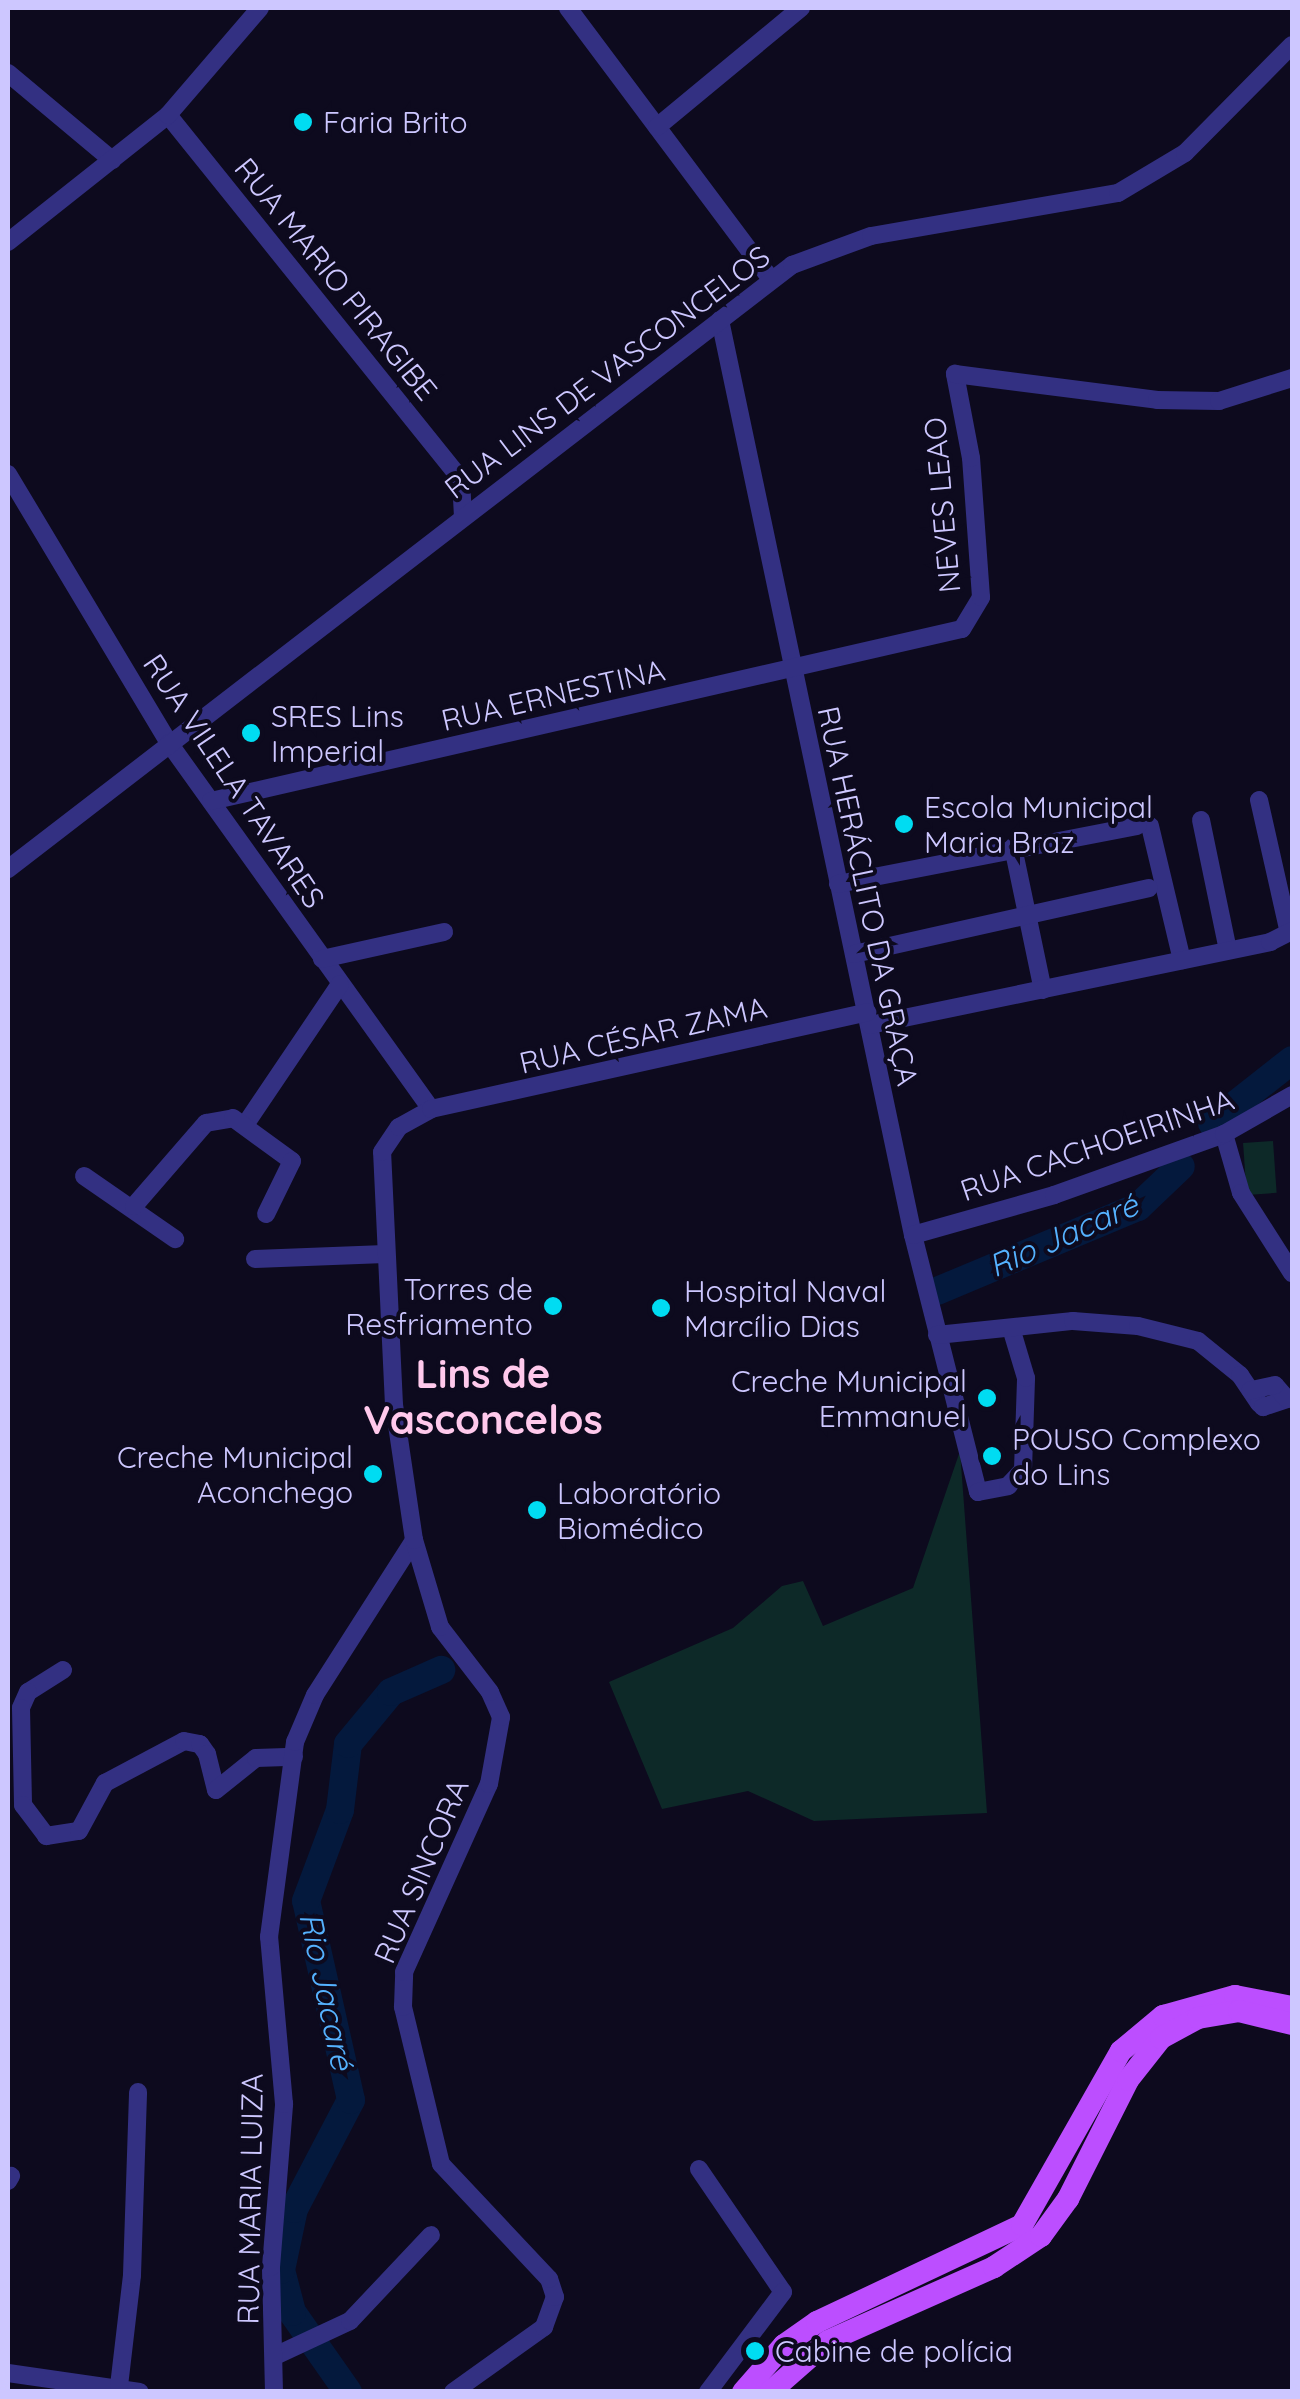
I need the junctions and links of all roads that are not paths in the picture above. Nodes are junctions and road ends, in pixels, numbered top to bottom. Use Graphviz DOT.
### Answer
graph roads {
  1 [pos="260,8"];
  2 [pos="568,8"];
  3 [pos="800,8"];
  4 [pos="1292,45"];
  5 [pos="8,73"];
  6 [pos="168,114"];
  7 [pos="658,127"];
  8 [pos="112,160"];
  9 [pos="8,242"];
  10 [pos="770,279"];
  11 [pos="720,320"];
  12 [pos="1292,378"];
  13 [pos="8,474"];
  14 [pos="461,479"];
  15 [pos="498,488"];
  16 [pos="463,516"];
  17 [pos="790,669"];
  18 [pos="169,743"];
  19 [pos="1259,800"];
  20 [pos="211,801"];
  21 [pos="1200,820"];
  22 [pos="1013,847"];
  23 [pos="8,869"];
  24 [pos="838,884"];
  25 [pos="1148,888"];
  26 [pos="1026,916"];
  27 [pos="444,932"];
  28 [pos="1290,932"];
  29 [pos="1228,950"];
  30 [pos="854,954"];
  31 [pos="322,959"];
  32 [pos="1182,960"];
  33 [pos="340,984"];
  34 [pos="1044,990"];
  35 [pos="868,1018"];
  36 [pos="1292,1096"];
  37 [pos="431,1109"];
  38 [pos="247,1122"];
  39 [pos="1224,1134"];
  40 [pos="84,1176"];
  41 [pos="134,1206"];
  42 [pos="266,1214"];
  43 [pos="912,1235"];
  44 [pos="175,1239"];
  45 [pos="385,1254"];
  46 [pos="256,1259"];
  47 [pos="1292,1273"];
  48 [pos="1011,1328"];
  49 [pos="937,1335"];
  50 [pos="1251,1390"];
  51 [pos="414,1540"];
  52 [pos="63,1670"];
  53 [pos="294,1757"];
  54 [pos="1292,2007"];
  55 [pos="1292,2024"];
  56 [pos="138,2092"];
  57 [pos="699,2169"];
  58 [pos="431,2236"];
  59 [pos="277,2355"];
  60 [pos="8,2373"];
  61 [pos="119,2386"];
  62 [pos="140,2392"];
  63 [pos="274,2392"];
  64 [pos="454,2392"];
  65 [pos="708,2392"];
  66 [pos="743,2392"];
  67 [pos="770,2392"];
  1 -- 6 [label="street"];
  2 -- 7 [label="street"];
  3 -- 7 [label="street"];
  4 -- 10 [label="street, RUA LINS DE VASCONCELOS"];
  5 -- 8 [label="street"];
  6 -- 8 [label="street"];
  6 -- 14 [label="street, RUA MARIO PIRAGIBE"];
  7 -- 10 [label="street"];
  8 -- 9 [label="street"];
  10 -- 11 [label="street, RUA LINS DE VASCONCELOS"];
  11 -- 15 [label="street, RUA LINS DE VASCONCELOS"];
  11 -- 17 [label="street, RUA HERÁCLITO DA GRAÇA"];
  12 -- 17 [label="street, NEVES LEAO"];
  13 -- 18 [label="street, RUA VILELA TAVARES"];
  14 -- 15 [label="street"];
  14 -- 16 [label="street"];
  15 -- 16 [label="street, RUA LINS DE VASCONCELOS"];
  16 -- 18 [label="street, RUA LINS DE VASCONCELOS"];
  17 -- 20 [label="street, RUA ERNESTINA"];
  17 -- 24 [label="street, RUA HERÁCLITO DA GRAÇA"];
  18 -- 20 [label="street, RUA VILELA TAVARES"];
  18 -- 23 [label="street, RUA LINS DE VASCONCELOS"];
  19 -- 28 [label="street"];
  20 -- 31 [label="street, RUA VILELA TAVARES"];
  21 -- 29 [label="street"];
  22 -- 24 [label="street"];
  22 -- 26 [label="street"];
  22 -- 32 [label="street"];
  24 -- 30 [label="street, RUA HERÁCLITO DA GRAÇA"];
  25 -- 26 [label="street"];
  26 -- 30 [label="street"];
  26 -- 34 [label="street"];
  27 -- 31 [label="street"];
  28 -- 29 [label="street, RUA CÉSAR ZAMA"];
  29 -- 32 [label="street, RUA CÉSAR ZAMA"];
  30 -- 35 [label="street, RUA HERÁCLITO DA GRAÇA"];
  31 -- 33 [label="street, RUA VILELA TAVARES"];
  32 -- 34 [label="street, RUA CÉSAR ZAMA"];
  33 -- 37 [label="street, RUA VILELA TAVARES"];
  33 -- 38 [label="street"];
  34 -- 35 [label="street, RUA CÉSAR ZAMA"];
  35 -- 37 [label="street, RUA CÉSAR ZAMA"];
  35 -- 43 [label="street, RUA HERÁCLITO DA GRAÇA"];
  36 -- 39 [label="street, RUA CACHOEIRINHA"];
  37 -- 45 [label="street"];
  38 -- 41 [label="street"];
  38 -- 42 [label="street"];
  39 -- 43 [label="street, RUA CACHOEIRINHA"];
  39 -- 47 [label="street"];
  40 -- 41 [label="street"];
  41 -- 44 [label="street"];
  43 -- 49 [label="street, RUA HERÁCLITO DA GRAÇA"];
  45 -- 46 [label="street"];
  45 -- 51 [label="street"];
  48 -- 49 [label="street"];
  48 -- 49 [label="street, RUA HERÁCLITO DA GRAÇA"];
  48 -- 50 [label="street"];
  51 -- 53 [label="street, RUA MARIA LUIZA"];
  51 -- 64 [label="street, RUA SINCORA"];
  52 -- 53 [label="street"];
  53 -- 59 [label="street, RUA MARIA LUIZA"];
  54 -- 66 [label="main road"];
  55 -- 67 [label="main road"];
  56 -- 61 [label="street"];
  57 -- 65 [label="street"];
  58 -- 59 [label="street"];
  59 -- 63 [label="street, RUA MARIA LUIZA"];
  60 -- 61 [label="street"];
  61 -- 62 [label="street"];
}
